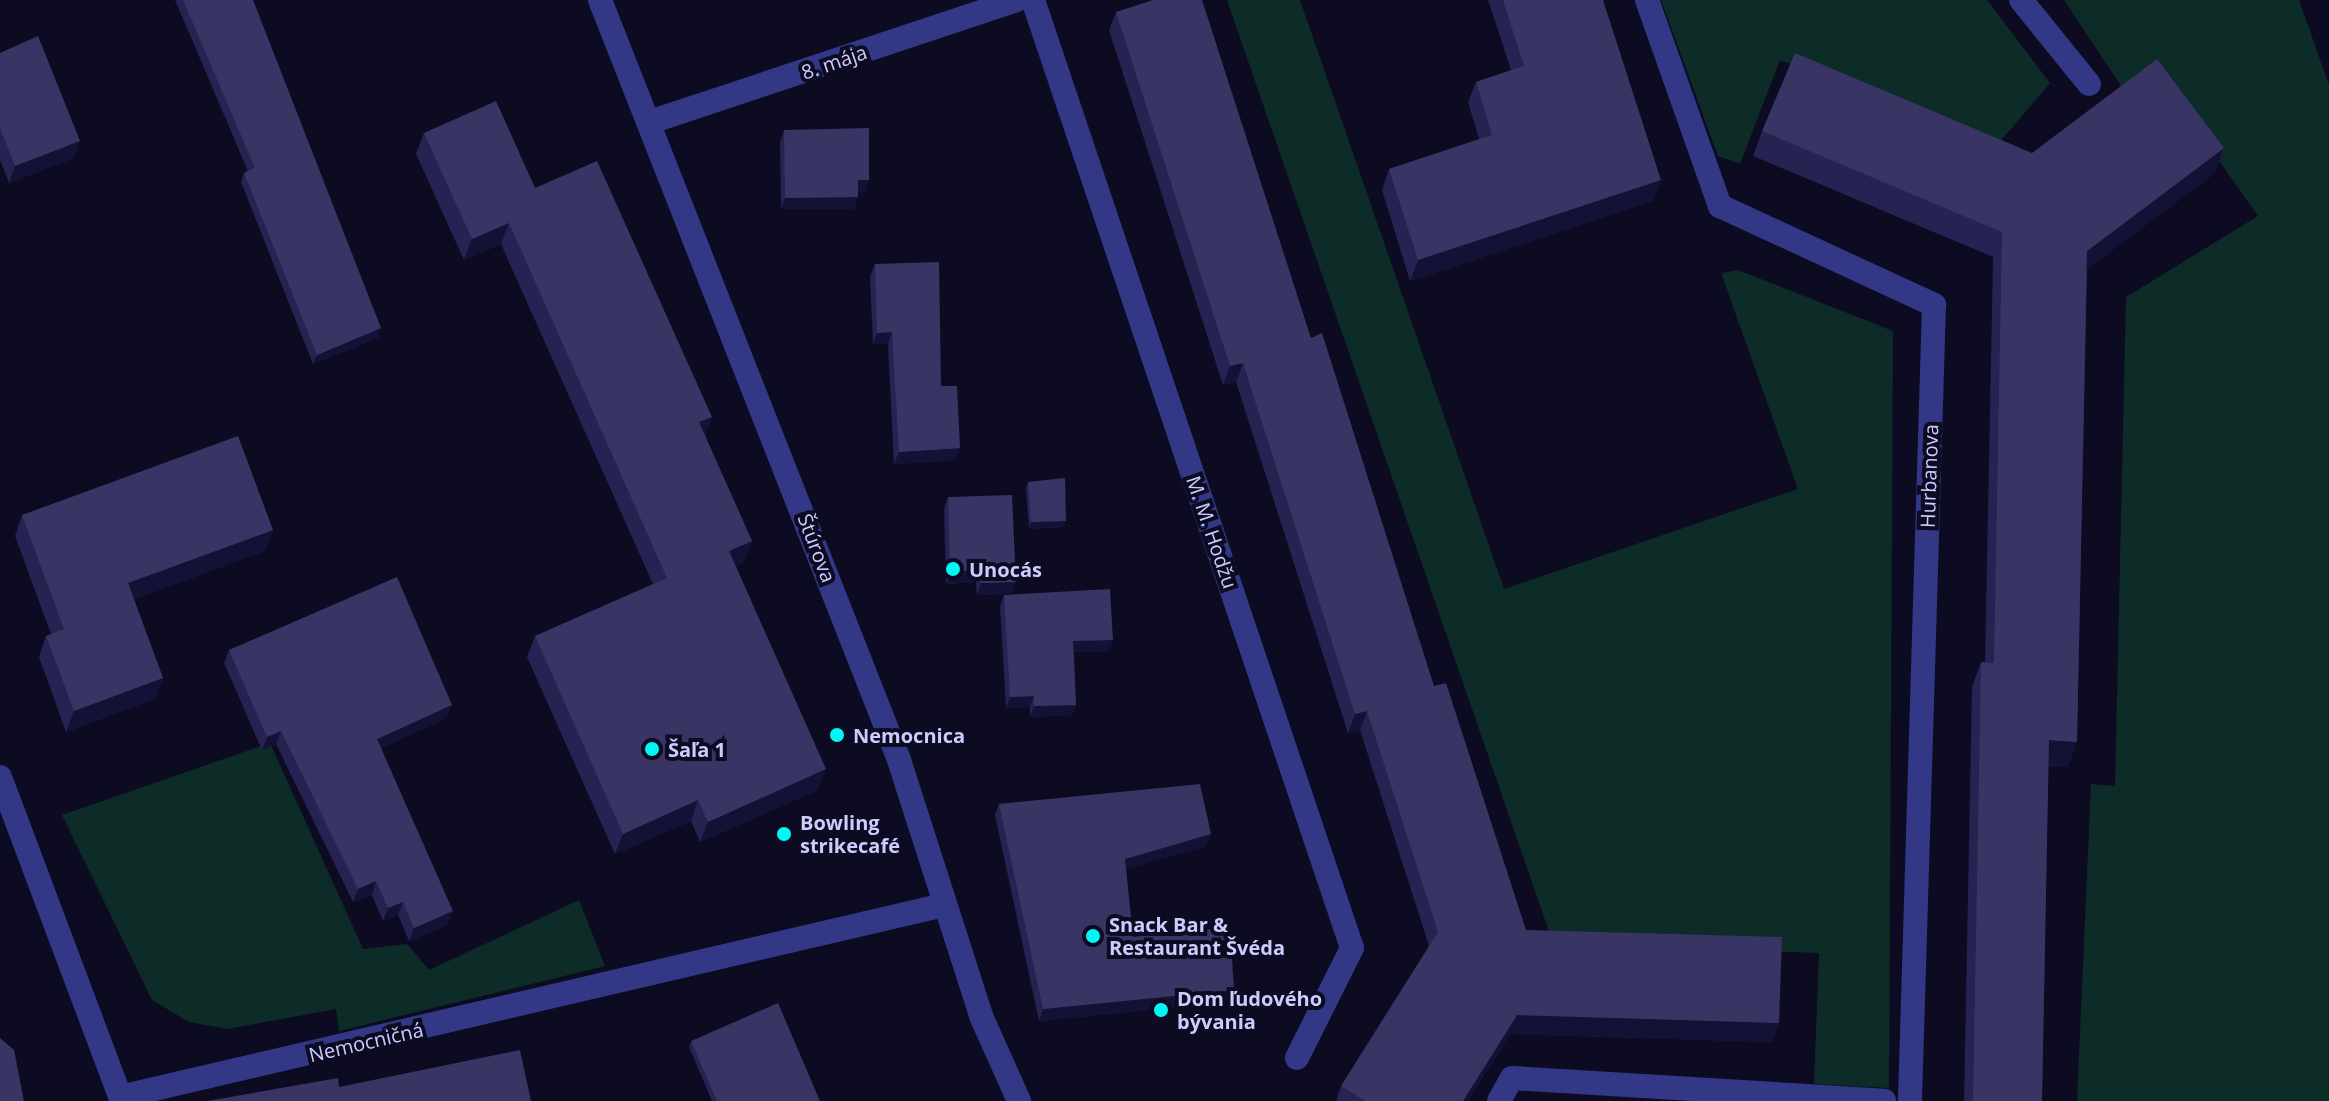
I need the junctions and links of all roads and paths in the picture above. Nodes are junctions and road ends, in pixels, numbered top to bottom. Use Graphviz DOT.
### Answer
graph roads {
  1 [pos="600,0"];
  2 [pos="1016,0"];
  3 [pos="1033,0"];
  4 [pos="1647,0"];
  5 [pos="2021,0"];
  6 [pos="2089,84"];
  7 [pos="650,122"];
  8 [pos="0,777"];
  9 [pos="944,905"];
  10 [pos="1297,1058"];
  11 [pos="1019,1101"];
  12 [pos="1499,1101"];
  13 [pos="1884,1101"];
  14 [pos="1910,1101"];
  1 -- 7 [label="street, Štúrova"];
  2 -- 7 [label="street, 8. mája"];
  3 -- 10 [label="street, M. M. Hodžu"];
  4 -- 14 [label="street, Hurbanova"];
  5 -- 6 [label="street"];
  7 -- 9 [label="street, Štúrova"];
  8 -- 9 [label="street, Nemocničná"];
  9 -- 11 [label="street, Štúrova"];
  12 -- 13 [label="street"];
}
